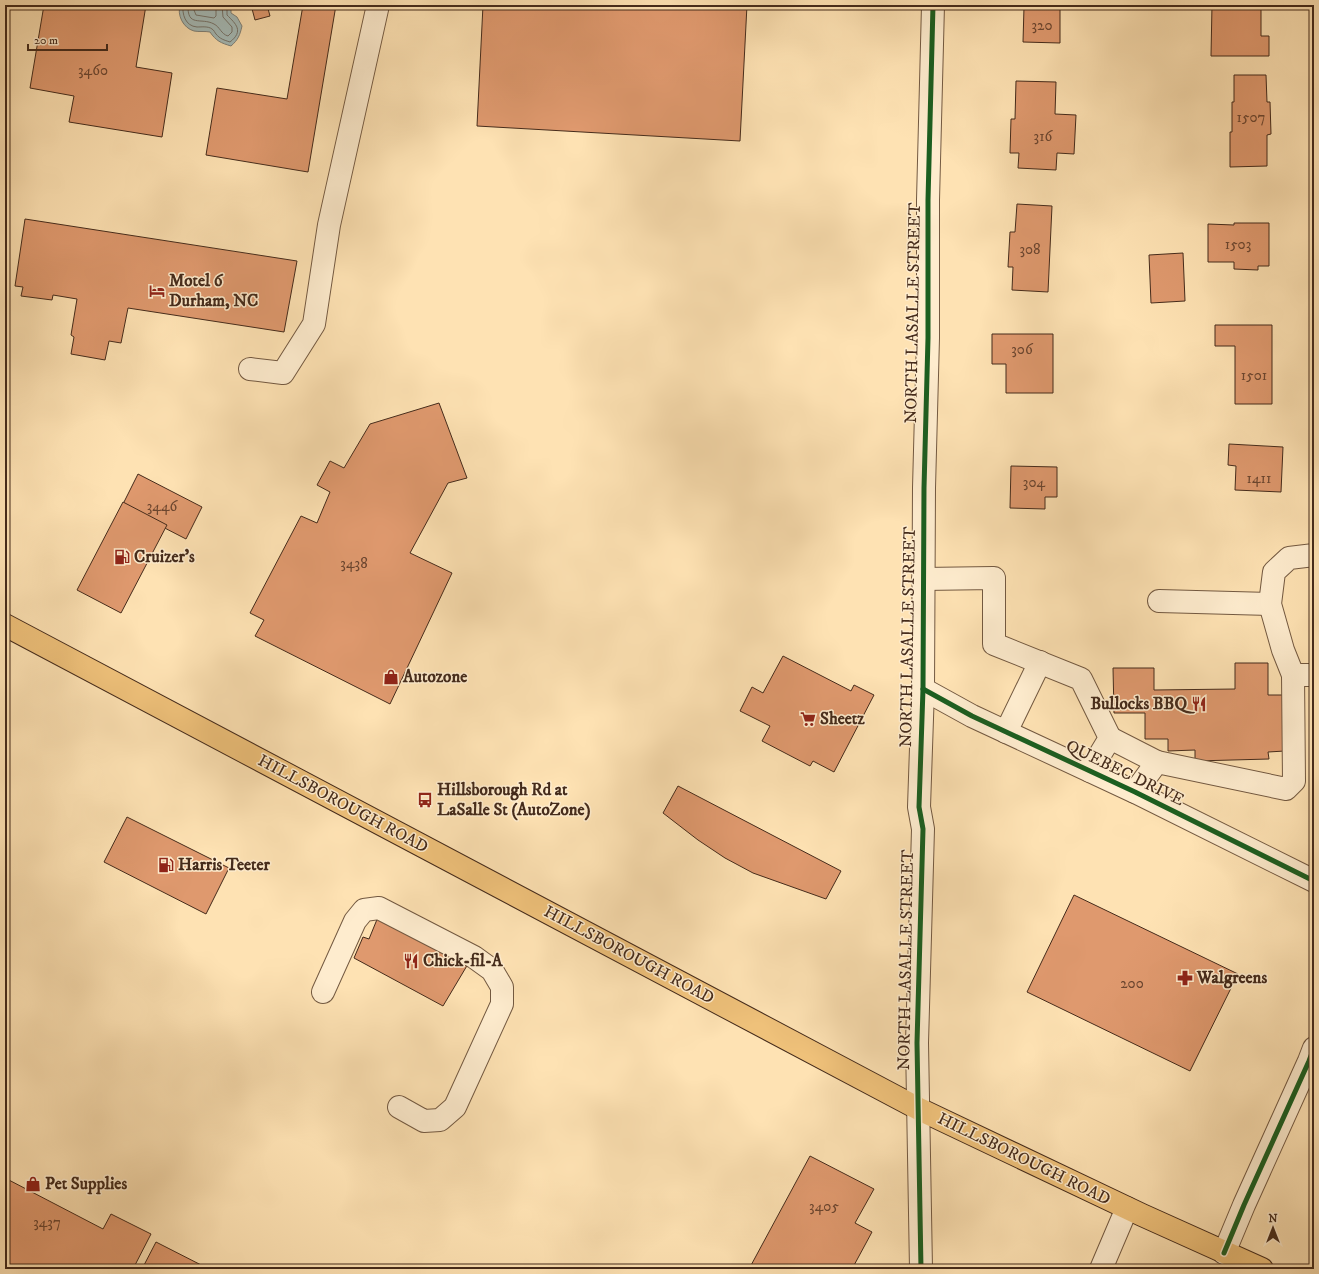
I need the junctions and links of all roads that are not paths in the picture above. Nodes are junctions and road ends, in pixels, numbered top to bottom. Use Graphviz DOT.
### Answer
graph roads {
  1 [pos="378,5"];
  2 [pos="933,5"];
  3 [pos="250,369"];
  4 [pos="1314,555"];
  5 [pos="923,578"];
  6 [pos="1159,601"];
  7 [pos="1270,604"];
  8 [pos="5,625"];
  9 [pos="1040,662"];
  10 [pos="1304,675"];
  11 [pos="923,689"];
  12 [pos="1006,732"];
  13 [pos="1110,738"];
  14 [pos="1157,762"];
  15 [pos="1090,771"];
  16 [pos="1135,792"];
  17 [pos="1314,881"];
  18 [pos="323,992"];
  19 [pos="1314,1048"];
  20 [pos="399,1107"];
  21 [pos="919,1109"];
  22 [pos="1127,1208"];
  23 [pos="1224,1253"];
  24 [pos="921,1269"];
  25 [pos="1100,1269"];
  26 [pos="1262,1269"];
  1 -- 3 [label="street"];
  2 -- 5 [label="street, NORTH LASALLE STREET"];
  4 -- 7 [label="street"];
  5 -- 9 [label="street"];
  5 -- 11 [label="street, NORTH LASALLE STREET"];
  6 -- 7 [label="street"];
  7 -- 10 [label="street"];
  8 -- 21 [label="main road, HILLSBOROUGH ROAD"];
  9 -- 12 [label="street"];
  9 -- 13 [label="street"];
  10 -- 14 [label="street"];
  11 -- 12 [label="street, QUEBEC DRIVE"];
  11 -- 21 [label="street, NORTH LASALLE STREET"];
  12 -- 15 [label="street, QUEBEC DRIVE"];
  13 -- 14 [label="street"];
  13 -- 15 [label="street"];
  14 -- 16 [label="street"];
  15 -- 16 [label="street, QUEBEC DRIVE"];
  16 -- 17 [label="street, QUEBEC DRIVE"];
  18 -- 20 [label="street"];
  19 -- 23 [label="street"];
  21 -- 22 [label="main road, HILLSBOROUGH ROAD"];
  21 -- 24 [label="street, NORTH LASALLE STREET"];
  22 -- 23 [label="main road, HILLSBOROUGH ROAD"];
  22 -- 25 [label="street"];
  23 -- 26 [label="main road, HILLSBOROUGH ROAD"];
}
